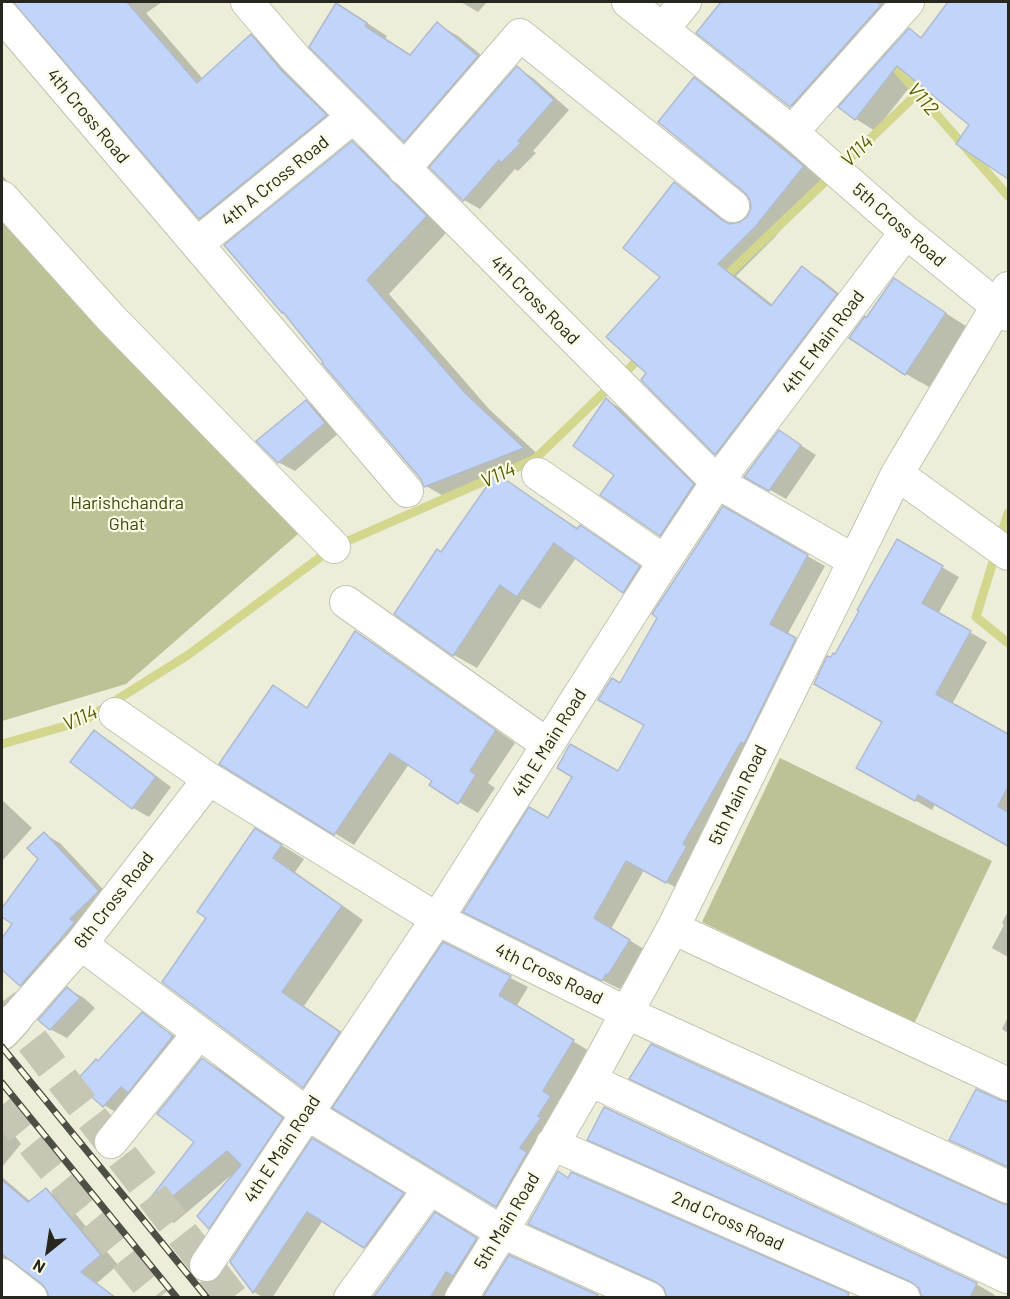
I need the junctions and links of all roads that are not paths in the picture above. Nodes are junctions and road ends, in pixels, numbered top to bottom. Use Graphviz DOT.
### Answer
graph roads {
  1 [pos="247,2"];
  2 [pos="628,2"];
  3 [pos="684,2"];
  4 [pos="908,2"];
  5 [pos="2,15"];
  6 [pos="663,29"];
  7 [pos="353,117"];
  8 [pos="792,132"];
  9 [pos="404,169"];
  10 [pos="2,197"];
  11 [pos="733,206"];
  12 [pos="906,232"];
  13 [pos="197,244"];
  14 [pos="1005,304"];
  15 [pos="538,474"];
  16 [pos="897,474"];
  17 [pos="717,482"];
  18 [pos="407,491"];
  19 [pos="334,547"];
  20 [pos="1008,554"];
  21 [pos="853,560"];
  22 [pos="664,561"];
  23 [pos="346,603"];
  24 [pos="115,714"];
  25 [pos="548,745"];
  26 [pos="209,779"];
  27 [pos="437,919"];
  28 [pos="673,928"];
  29 [pos="81,944"];
  30 [pos="627,1013"];
  31 [pos="8,1026"];
  32 [pos="199,1033"];
  33 [pos="590,1080"];
  34 [pos="1008,1084"];
  35 [pos="306,1113"];
  36 [pos="111,1142"];
  37 [pos="552,1144"];
  38 [pos="1008,1187"];
  39 [pos="430,1188"];
  40 [pos="502,1232"];
  41 [pos="206,1265"];
  42 [pos="2,1275"];
  43 [pos="1003,1283"];
  44 [pos="31,1298"];
  45 [pos="350,1298"];
  46 [pos="461,1298"];
  47 [pos="649,1298"];
  48 [pos="904,1298"];
  1 -- 7 [label="street, 4th Cross Road"];
  2 -- 6 [label="street, 5th Cross Road"];
  3 -- 6 [label="street"];
  4 -- 8 [label="street"];
  5 -- 13 [label="street, 4th Cross Road"];
  6 -- 8 [label="street, 5th Cross Road"];
  7 -- 9 [label="street, 4th Cross Road"];
  7 -- 13 [label="street, 4th A Cross Road"];
  8 -- 12 [label="street, 5th Cross Road"];
  9 -- 11 [label="street"];
  9 -- 17 [label="street, 4th Cross Road"];
  10 -- 19 [label="street"];
  12 -- 14 [label="street, 5th Cross Road"];
  12 -- 17 [label="street, 4th E Main Road"];
  13 -- 18 [label="street, 4th Cross Road"];
  14 -- 16 [label="street, 5th Main Road"];
  15 -- 22 [label="street"];
  16 -- 20 [label="street"];
  16 -- 21 [label="street, 5th Main Road"];
  17 -- 21 [label="street, 4th Cross Road"];
  17 -- 22 [label="street, 4th E Main Road"];
  21 -- 28 [label="street, 5th Main Road"];
  22 -- 25 [label="street, 4th E Main Road"];
  23 -- 25 [label="street"];
  24 -- 26 [label="street, 4th Cross Road"];
  25 -- 27 [label="street, 4th E Main Road"];
  26 -- 27 [label="street, 4th Cross Road"];
  26 -- 29 [label="street, 6th Cross Road"];
  27 -- 30 [label="street, 4th Cross Road"];
  27 -- 35 [label="street, 4th E Main Road"];
  28 -- 30 [label="street, 5th Main Road"];
  28 -- 34 [label="street"];
  29 -- 31 [label="street, 6th Cross Road"];
  29 -- 32 [label="street"];
  30 -- 33 [label="street, 5th Main Road"];
  30 -- 38 [label="street, 4th Cross Road"];
  32 -- 35 [label="street"];
  32 -- 36 [label="street"];
  33 -- 37 [label="street, 5th Main Road"];
  33 -- 43 [label="street"];
  35 -- 39 [label="street"];
  35 -- 41 [label="street, 4th E Main Road"];
  37 -- 40 [label="street, 5th Main Road"];
  37 -- 48 [label="street, 2nd Cross Road"];
  39 -- 40 [label="street"];
  39 -- 45 [label="street"];
  40 -- 46 [label="street, 5th Main Road"];
  40 -- 47 [label="street"];
  42 -- 44 [label="street"];
}
